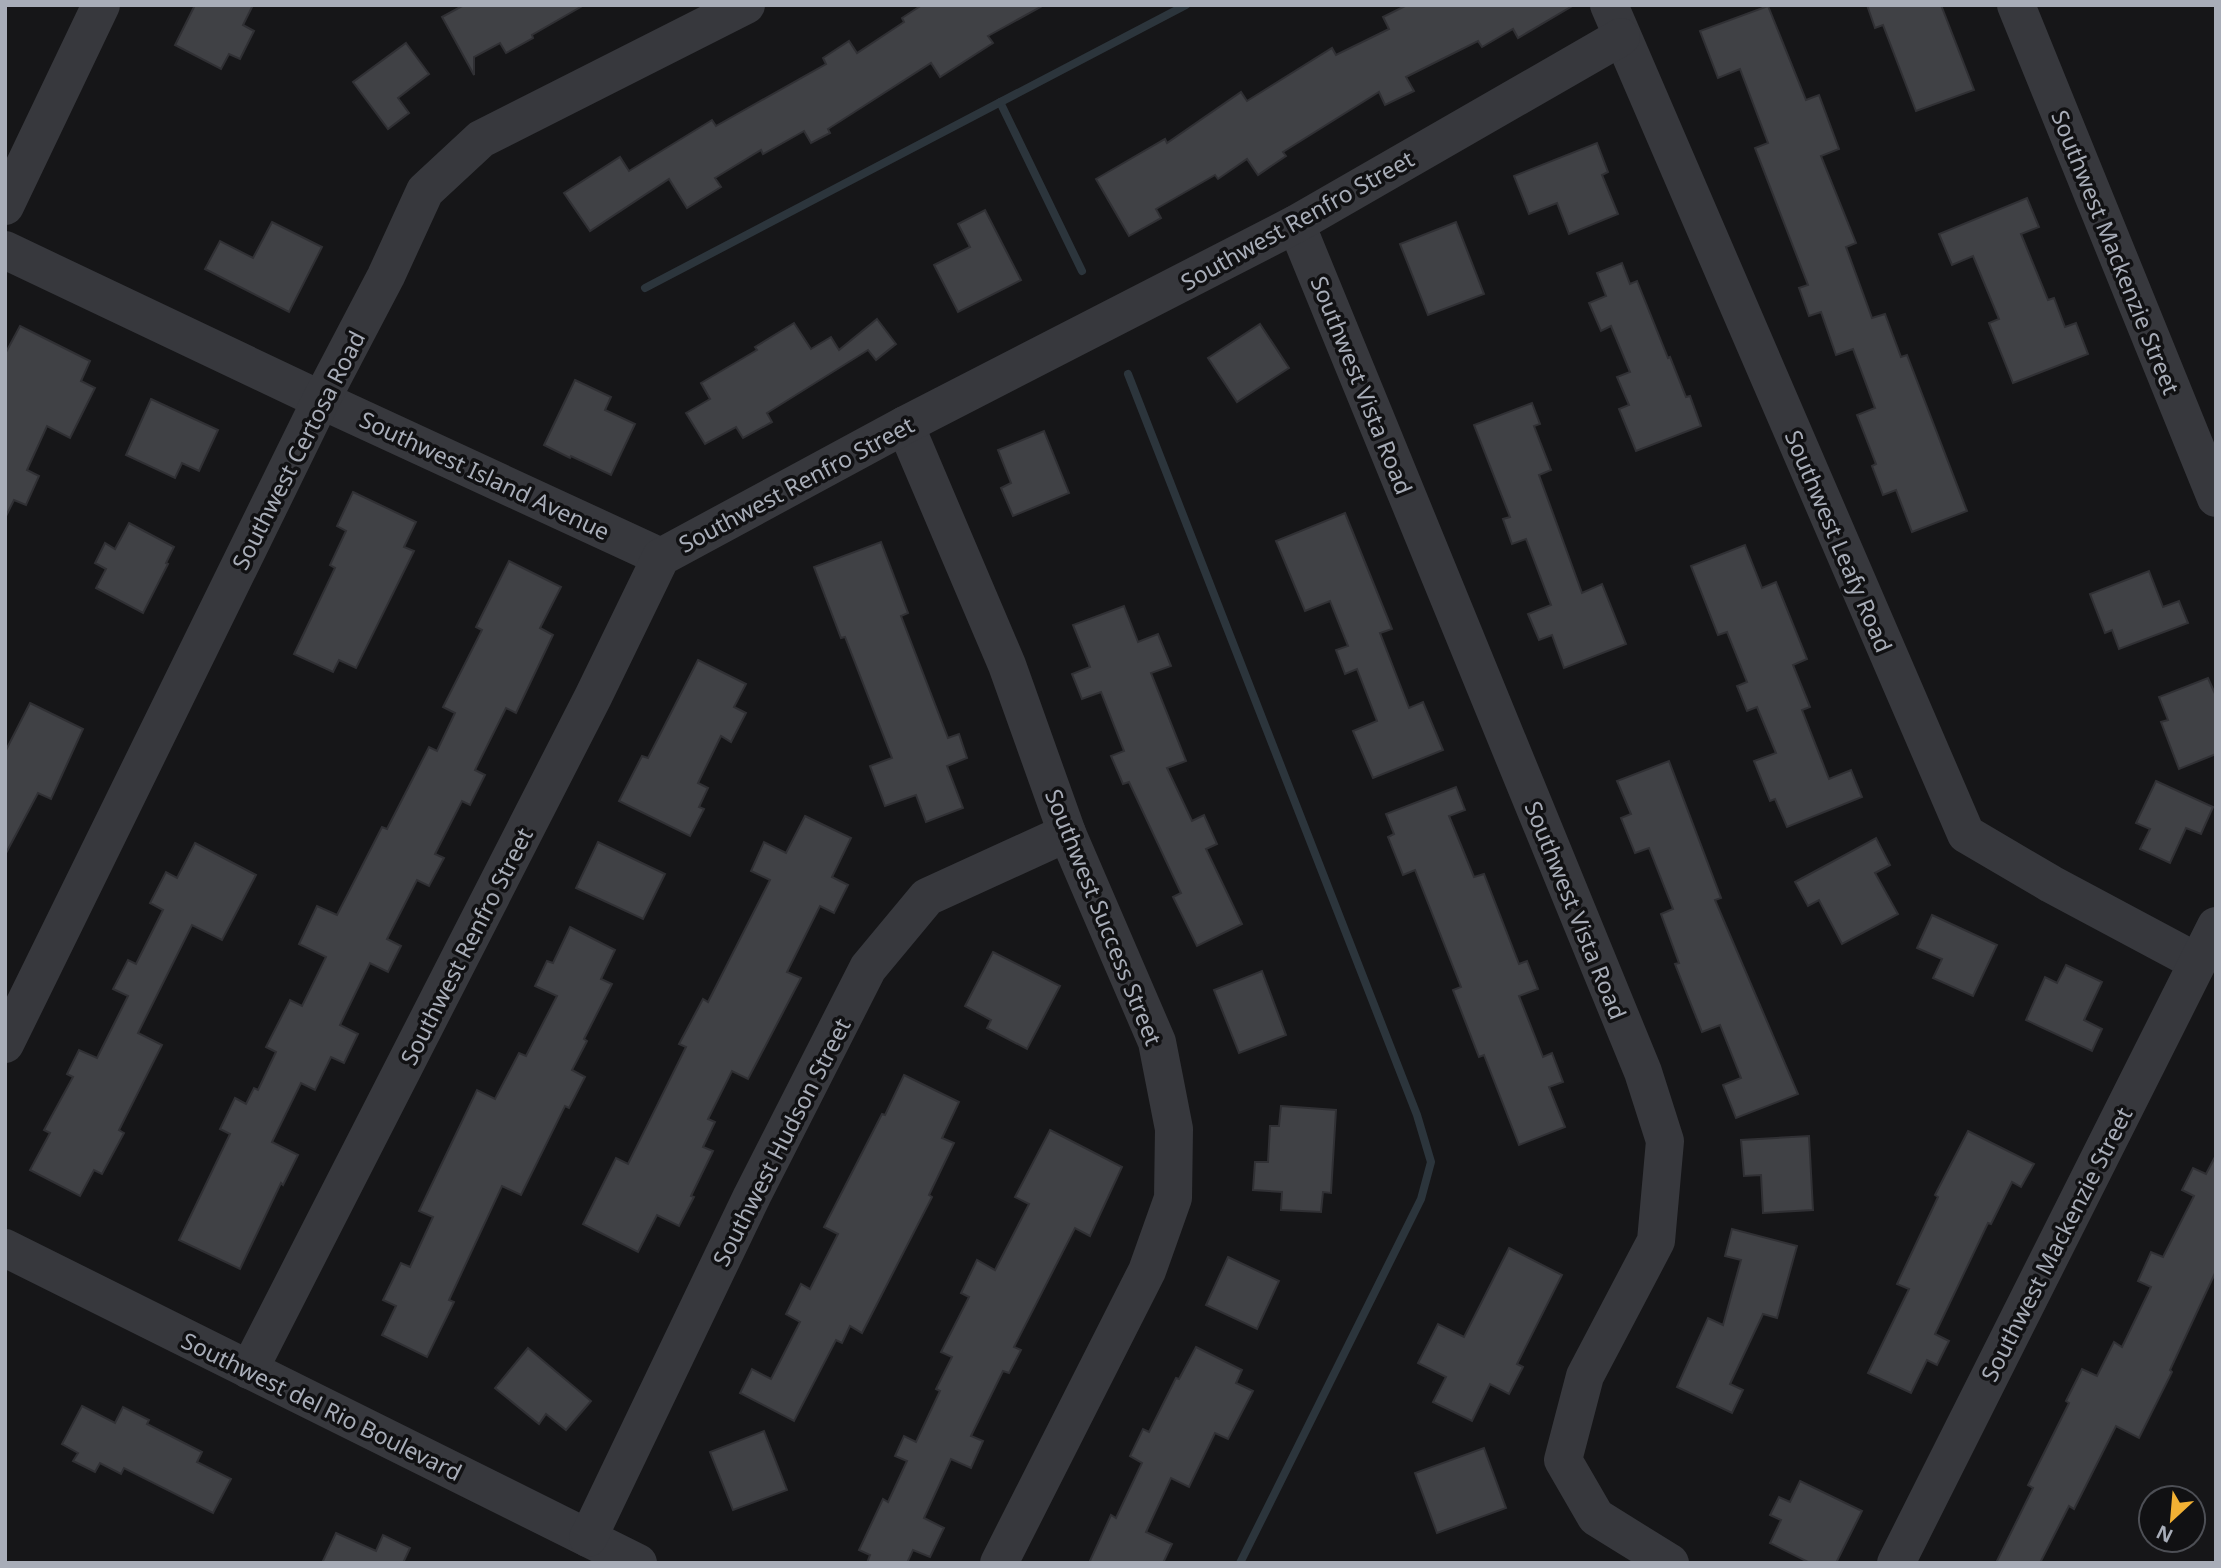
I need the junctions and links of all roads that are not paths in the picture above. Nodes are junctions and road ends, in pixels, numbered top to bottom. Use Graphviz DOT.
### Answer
graph roads {
  1 [pos="102,5"];
  2 [pos="746,5"];
  3 [pos="2016,5"];
  4 [pos="1615,21"];
  5 [pos="5,206"];
  6 [pos="1296,224"];
  7 [pos="5,250"];
  8 [pos="321,400"];
  9 [pos="905,425"];
  10 [pos="2216,498"];
  11 [pos="661,557"];
  12 [pos="1067,833"];
  13 [pos="2216,926"];
  14 [pos="2197,962"];
  15 [pos="5,1044"];
  16 [pos="5,1248"];
  17 [pos="248,1370"];
  18 [pos="588,1538"];
  19 [pos="639,1563"];
  20 [pos="999,1563"];
  21 [pos="1670,1563"];
  22 [pos="1896,1563"];
  1 -- 5 [label="street"];
  2 -- 8 [label="street, Southwest Certosa Road"];
  3 -- 10 [label="street, Southwest Mackenzie Street"];
  4 -- 6 [label="street, Southwest Renfro Street"];
  4 -- 14 [label="street, Southwest Leafy Road"];
  6 -- 9 [label="street, Southwest Renfro Street"];
  6 -- 21 [label="street, Southwest Vista Road"];
  7 -- 8 [label="street, Southwest Island Avenue"];
  8 -- 11 [label="street, Southwest Island Avenue"];
  8 -- 15 [label="street, Southwest Certosa Road"];
  9 -- 11 [label="street, Southwest Renfro Street"];
  9 -- 12 [label="street, Southwest Success Street"];
  11 -- 17 [label="street, Southwest Renfro Street"];
  12 -- 18 [label="street, Southwest Hudson Street"];
  12 -- 20 [label="street, Southwest Success Street"];
  13 -- 14 [label="street, Southwest Mackenzie Street"];
  14 -- 22 [label="street, Southwest Mackenzie Street"];
  16 -- 17 [label="street, Southwest del Rio Boulevard"];
  17 -- 18 [label="street, Southwest del Rio Boulevard"];
  18 -- 19 [label="street, Southwest del Rio Boulevard"];
}
